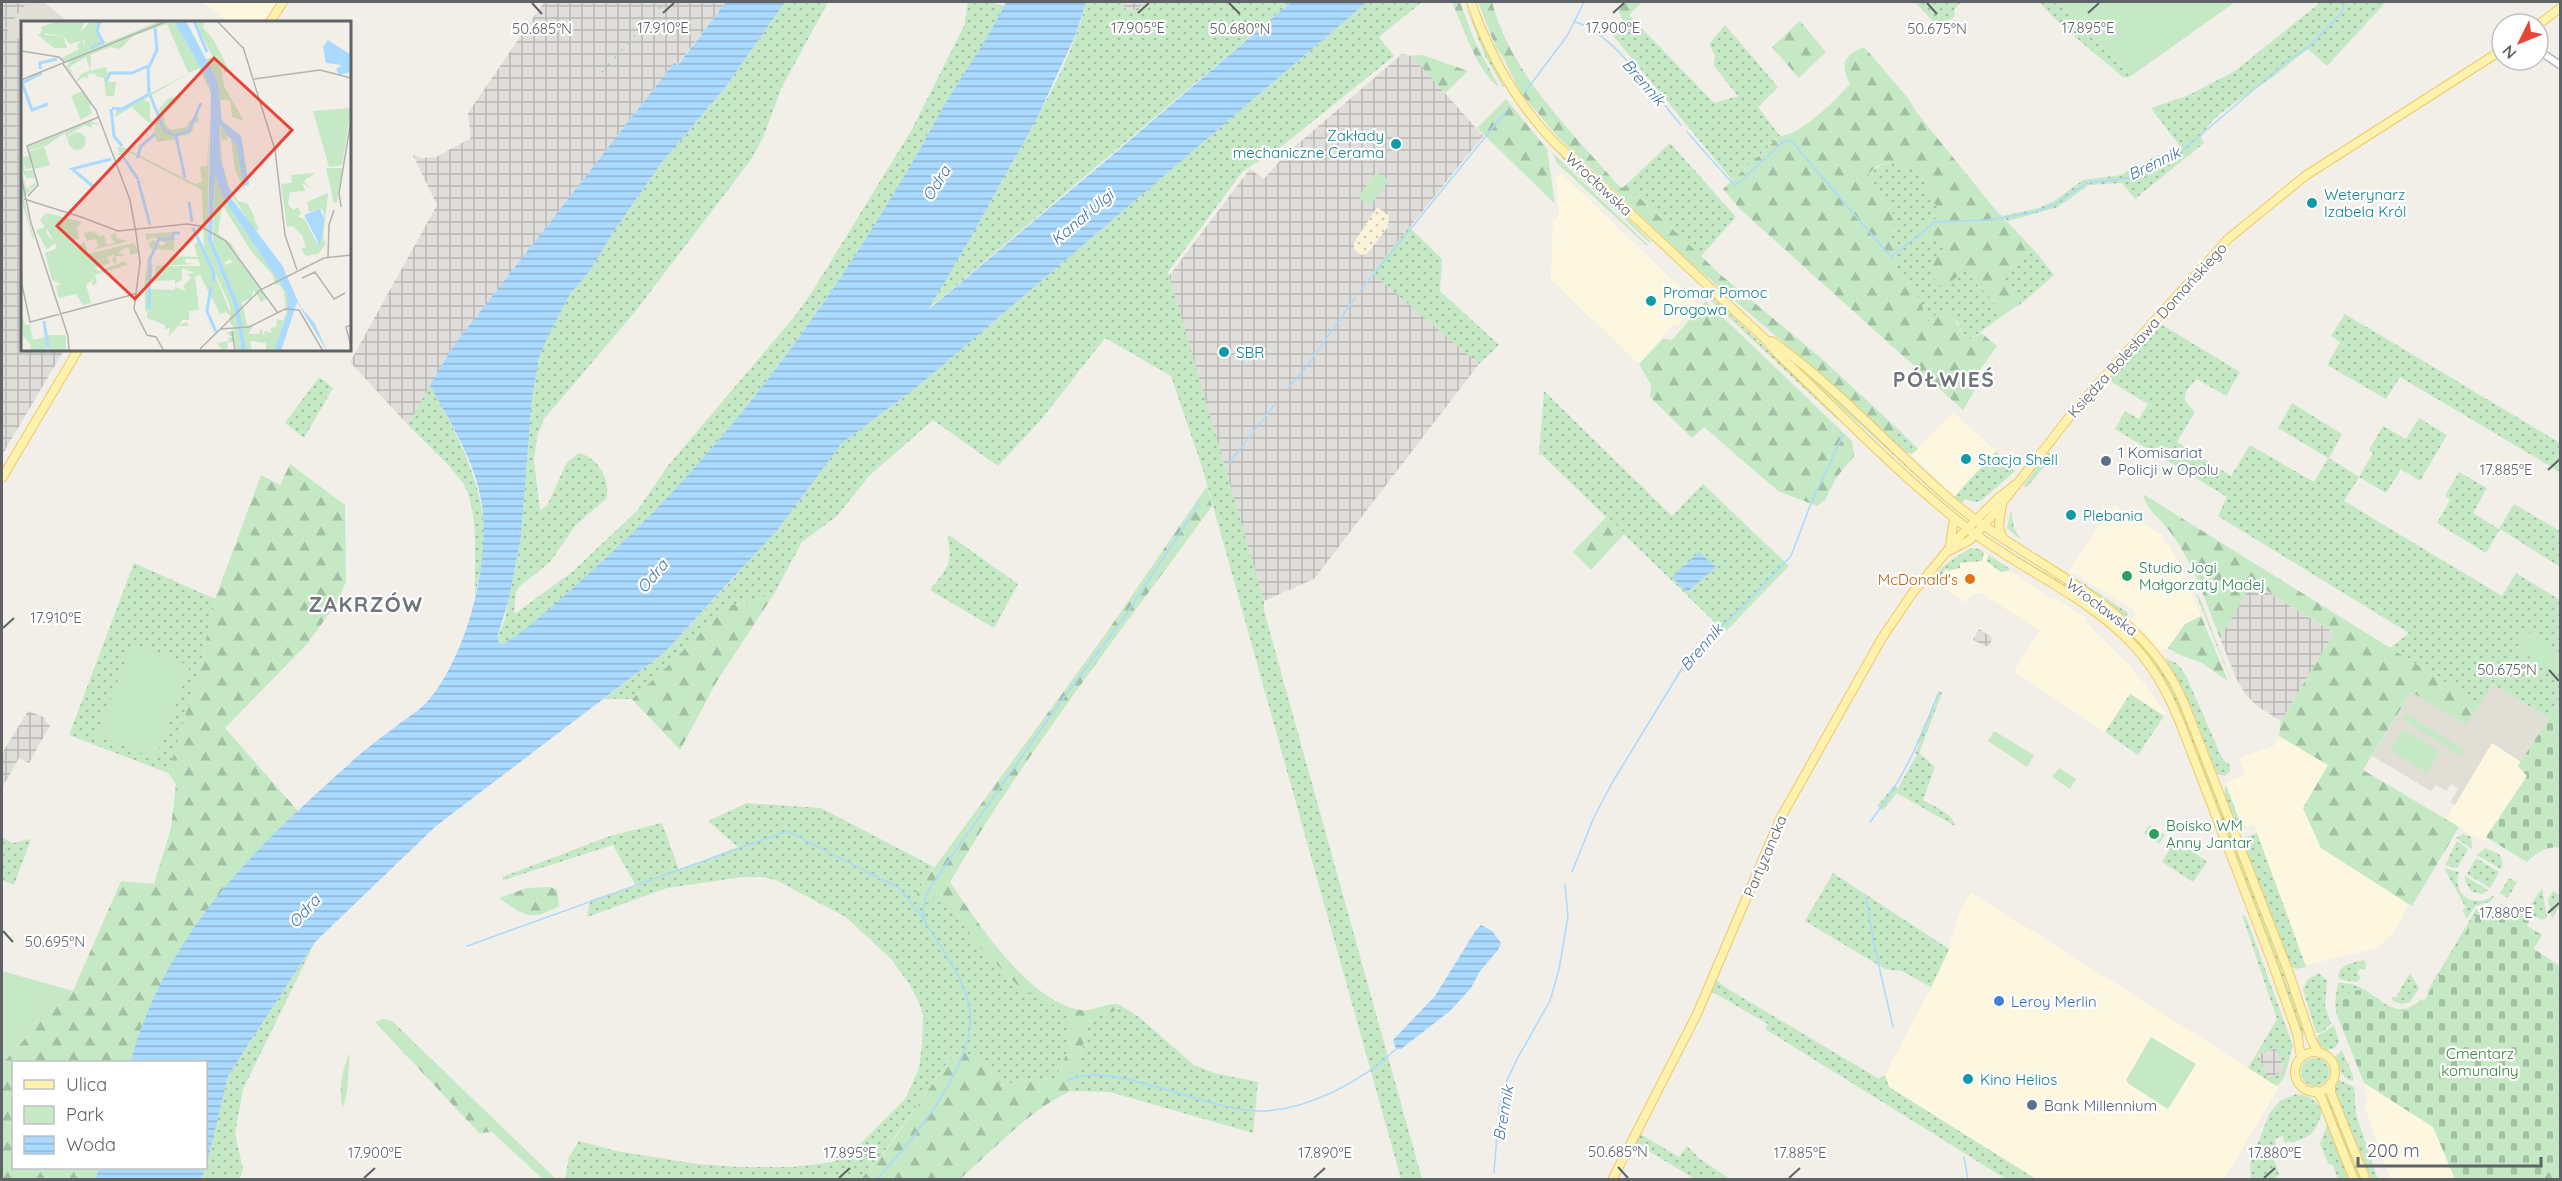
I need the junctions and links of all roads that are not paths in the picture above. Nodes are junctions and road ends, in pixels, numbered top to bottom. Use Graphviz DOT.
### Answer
graph roads {
  1 [pos="283,2"];
  2 [pos="1471,2"];
  3 [pos="271,21"];
  4 [pos="2490,58"];
  5 [pos="1765,339"];
  6 [pos="77,351"];
  7 [pos="2,478"];
  8 [pos="2015,485"];
  9 [pos="2002,504"];
  10 [pos="1954,518"];
  11 [pos="1975,520"];
  12 [pos="1983,525"];
  13 [pos="1967,528"];
  14 [pos="1975,534"];
  15 [pos="2002,538"];
  16 [pos="1948,551"];
  17 [pos="2319,1053"];
  18 [pos="2301,1057"];
  19 [pos="2331,1082"];
  20 [pos="2316,1092"];
  21 [pos="1612,1179"];
  22 [pos="2354,1179"];
  23 [pos="2366,1179"];
  1 -- 3 [label="main road"];
  2 -- 5 [label="main road, Wrocławska"];
  4 -- 8 [label="main road, Księdza Bolesława Domańskiego"];
  5 -- 10 [label="main road, Wrocławska"];
  5 -- 11 [label="main road, Wrocławska"];
  6 -- 7 [label="main road"];
  8 -- 9 [label="main road, Księdza Bolesława Domańskiego"];
  8 -- 11 [label="main road, Księdza Bolesława Domańskiego"];
  9 -- 12 [label="main road, Księdza Bolesława Domańskiego"];
  9 -- 15 [label="main road"];
  10 -- 13 [label="main road, Wrocławska"];
  10 -- 16 [label="main road"];
  11 -- 12 [label="main road, Wrocławska"];
  11 -- 13 [label="main road, Księdza Bolesława Domańskiego"];
  12 -- 14 [label="main road, Księdza Bolesława Domańskiego"];
  12 -- 15 [label="main road, Wrocławska"];
  13 -- 14 [label="main road, Wrocławska"];
  13 -- 16 [label="main road, Partyzancka"];
  14 -- 16 [label="main road, Partyzancka"];
  14 -- 18 [label="main road, Wrocławska"];
  15 -- 17 [label="main road, Wrocławska"];
  16 -- 21 [label="main road, Partyzancka"];
  17 -- 18 [label="main road"];
  17 -- 19 [label="main road"];
  18 -- 20 [label="main road"];
  19 -- 20 [label="main road"];
  19 -- 23 [label="main road"];
  20 -- 22 [label="main road"];
}
